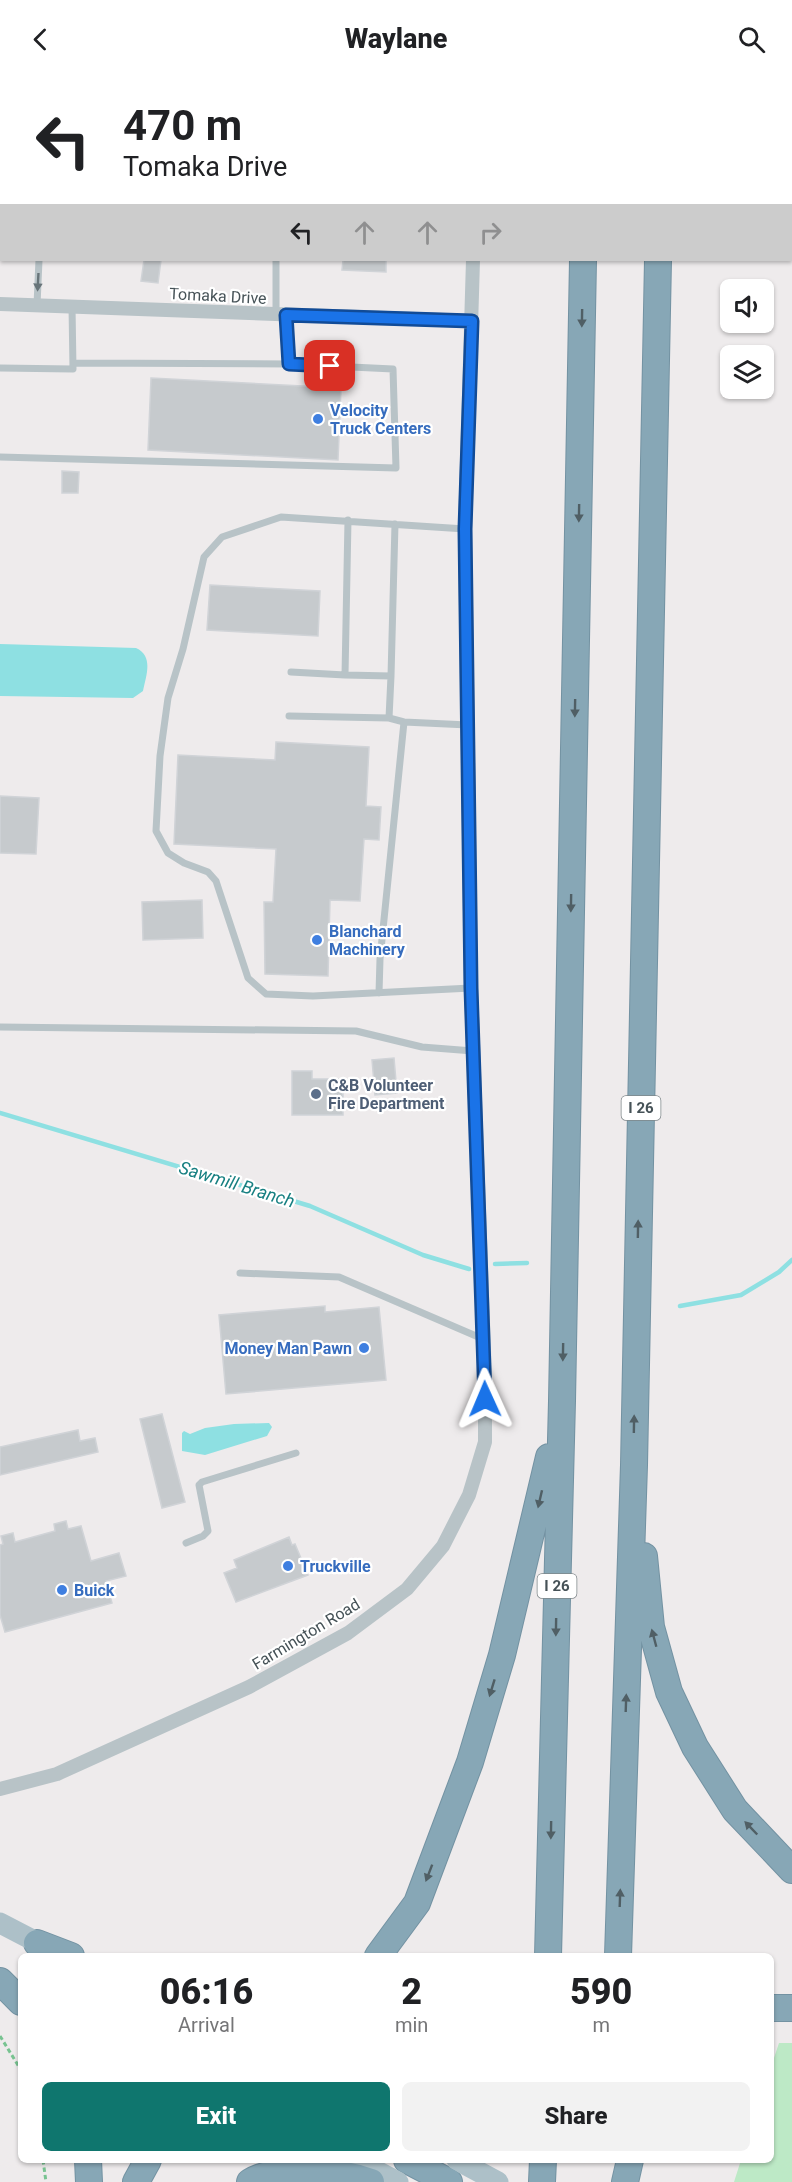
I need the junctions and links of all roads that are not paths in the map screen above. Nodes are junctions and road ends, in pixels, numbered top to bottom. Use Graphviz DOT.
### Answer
graph roads {
  1 [pos="39,261"];
  2 [pos="276,261"];
  3 [pos="473,261"];
  4 [pos="583,261"];
  5 [pos="658,261"];
  6 [pos="0,303"];
  7 [pos="37,305"];
  8 [pos="72,306"];
  9 [pos="281,315"];
  10 [pos="472,321"];
  11 [pos="73,363"];
  12 [pos="289,364"];
  13 [pos="0,368"];
  14 [pos="0,457"];
  15 [pos="348,520"];
  16 [pos="395,524"];
  17 [pos="465,529"];
  18 [pos="291,672"];
  19 [pos="345,675"];
  20 [pos="392,676"];
  21 [pos="289,716"];
  22 [pos="389,718"];
  23 [pos="404,722"];
  24 [pos="468,725"];
  25 [pos="471,988"];
  26 [pos="379,993"];
  27 [pos="0,1028"];
  28 [pos="473,1051"];
  29 [pos="240,1273"];
  30 [pos="483,1340"];
  31 [pos="562,1401"];
  32 [pos="296,1454"];
  33 [pos="634,1465"];
  34 [pos="186,1543"];
  35 [pos="0,1789"];
  36 [pos="792,1870"];
  37 [pos="0,1923"];
  38 [pos="38,1943"];
  39 [pos="57,1953"];
  40 [pos="63,1953"];
  41 [pos="380,1953"];
  42 [pos="548,1953"];
  43 [pos="618,1953"];
  44 [pos="0,1975"];
  45 [pos="0,1981"];
  46 [pos="18,1984"];
  47 [pos="18,1999"];
  48 [pos="774,2008"];
  49 [pos="792,2008"];
  50 [pos="88,2163"];
  51 [pos="146,2163"];
  52 [pos="362,2163"];
  53 [pos="424,2163"];
  54 [pos="543,2163"];
  55 [pos="611,2163"];
  56 [pos="629,2163"];
  57 [pos="457,2169"];
  58 [pos="89,2182"];
  59 [pos="136,2182"];
  60 [pos="250,2182"];
  61 [pos="371,2182"];
  62 [pos="398,2182"];
  63 [pos="498,2182"];
  64 [pos="542,2182"];
  65 [pos="610,2182"];
  66 [pos="625,2182"];
  1 -- 7 [label="lane, one-way"];
  2 -- 9 [label="lane"];
  3 -- 10 [label="street, Farmington Road"];
  4 -- 31 [label="highway, I 26, one-way"];
  33 -- 5 [label="highway, I 26, one-way"];
  6 -- 7 [label="street, Tomaka Drive"];
  7 -- 8 [label="street, Tomaka Drive"];
  8 -- 9 [label="street, Tomaka Drive"];
  8 -- 11 [label="lane"];
  9 -- 10 [label="street, Tomaka Drive"];
  9 -- 12 [label="lane"];
  10 -- 17 [label="street, Farmington Road"];
  11 -- 12 [label="lane"];
  11 -- 13 [label="lane"];
  12 -- 14 [label="lane"];
  15 -- 16 [label="lane"];
  15 -- 19 [label="lane"];
  15 -- 26 [label="lane"];
  16 -- 17 [label="lane"];
  16 -- 20 [label="lane"];
  17 -- 24 [label="street, Farmington Road"];
  18 -- 19 [label="lane"];
  19 -- 20 [label="lane"];
  20 -- 22 [label="lane"];
  21 -- 22 [label="lane"];
  22 -- 23 [label="lane"];
  23 -- 24 [label="lane"];
  23 -- 26 [label="lane"];
  24 -- 25 [label="street, Farmington Road"];
  25 -- 26 [label="lane"];
  25 -- 28 [label="street, Farmington Road"];
  27 -- 28 [label="lane"];
  28 -- 30 [label="street, Farmington Road"];
  29 -- 30 [label="lane"];
  30 -- 35 [label="street, Farmington Road"];
  31 -- 41 [label="highway, one-way"];
  31 -- 42 [label="highway, I 26, one-way"];
  32 -- 34 [label="lane"];
  36 -- 33 [label="highway, one-way"];
  43 -- 33 [label="highway, I 26, one-way"];
  37 -- 38 [label="main road"];
  38 -- 39 [label="main road"];
  38 -- 40 [label="highway"];
  44 -- 46 [label="main road"];
  45 -- 47 [label="highway"];
  48 -- 49 [label="highway"];
  50 -- 58 [label="highway"];
  51 -- 59 [label="highway"];
  52 -- 62 [label="main road"];
  53 -- 57 [label="highway"];
  54 -- 64 [label="highway"];
  55 -- 65 [label="highway"];
  56 -- 66 [label="highway"];
  57 -- 63 [label="main road"];
  60 -- 61 [label="highway"];
}
